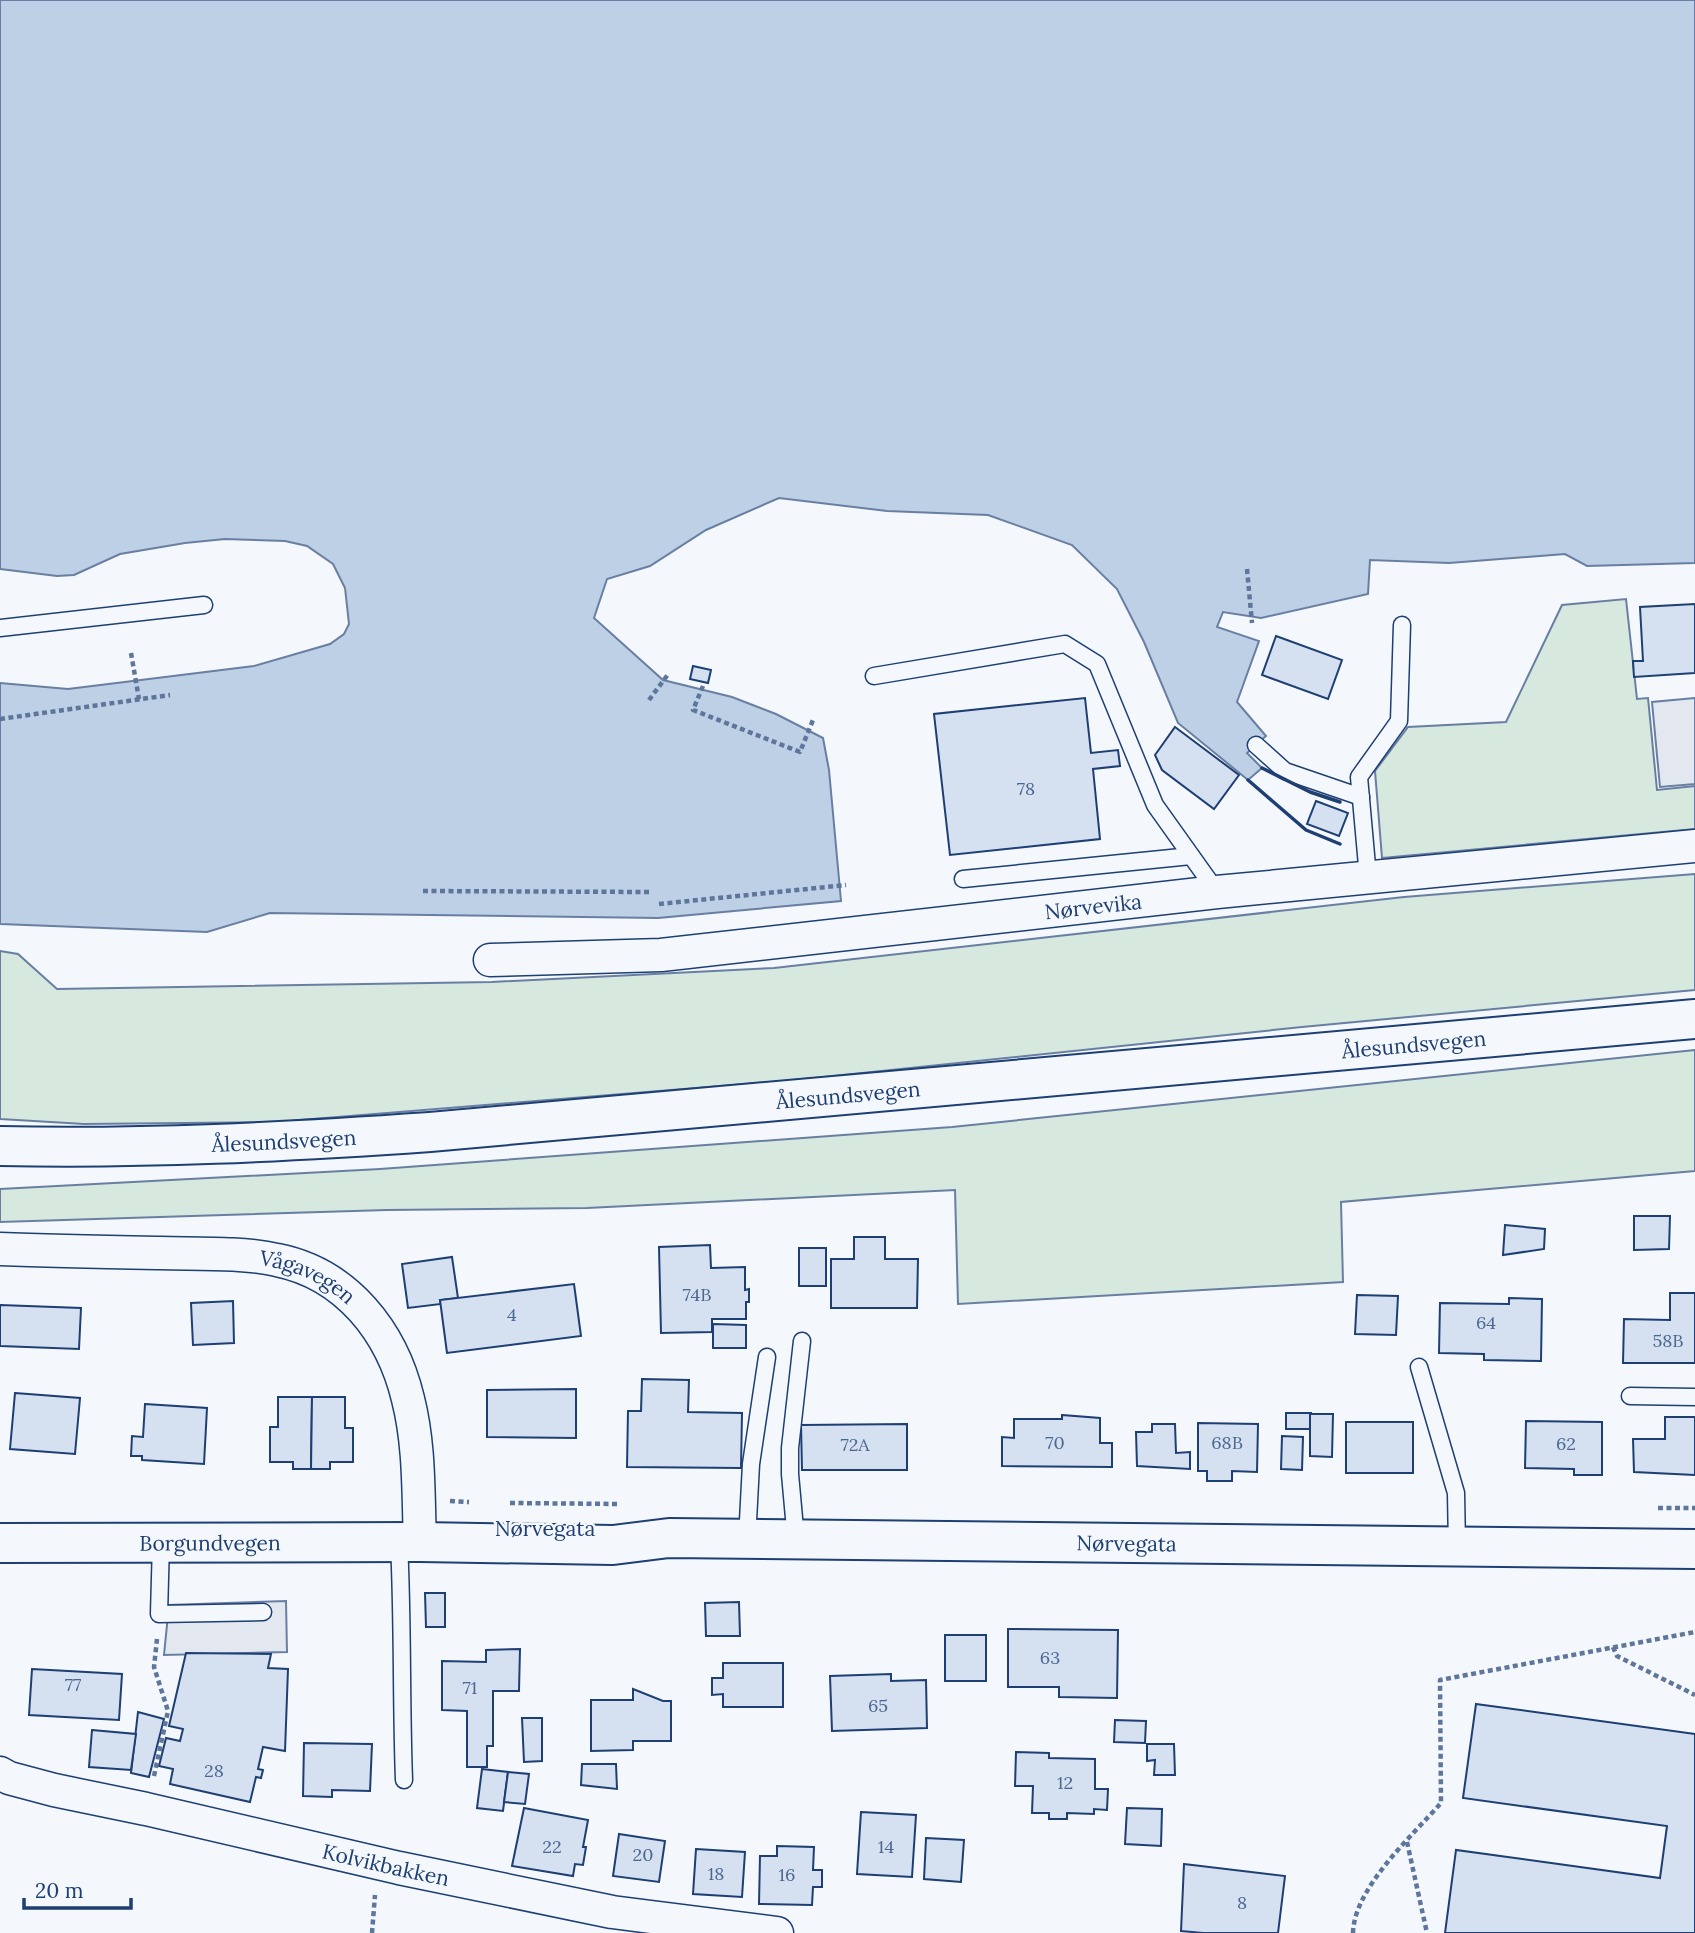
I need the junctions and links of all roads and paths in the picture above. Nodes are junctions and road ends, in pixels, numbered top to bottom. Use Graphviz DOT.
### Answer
graph roads {
  1 [pos="1247,569"];
  2 [pos="204,605"];
  3 [pos="1252,623"];
  4 [pos="1402,625"];
  5 [pos="0,628"];
  6 [pos="131,653"];
  7 [pos="669,673"];
  8 [pos="874,676"];
  9 [pos="703,686"];
  10 [pos="170,695"];
  11 [pos="139,699"];
  12 [pos="649,700"];
  13 [pos="0,719"];
  14 [pos="813,720"];
  15 [pos="1256,745"];
  16 [pos="1361,797"];
  17 [pos="1695,846"];
  18 [pos="1191,856"];
  19 [pos="1368,877"];
  20 [pos="963,879"];
  21 [pos="846,885"];
  22 [pos="423,891"];
  23 [pos="651,892"];
  24 [pos="1217,892"];
  25 [pos="659,904"];
  26 [pos="490,960"];
  27 [pos="1695,1019"];
  28 [pos="0,1146"];
  29 [pos="0,1249"];
  30 [pos="802,1341"];
  31 [pos="767,1357"];
  32 [pos="1419,1367"];
  33 [pos="1630,1396"];
  34 [pos="1695,1397"];
  35 [pos="0,1526"];
  36 [pos="161,1534"];
  37 [pos="413,1538"];
  38 [pos="747,1539"];
  39 [pos="796,1540"];
  40 [pos="0,1543"];
  41 [pos="1457,1547"];
  42 [pos="1695,1549"];
  43 [pos="263,1612"];
  44 [pos="159,1614"];
  45 [pos="1695,1632"];
  46 [pos="1613,1647"];
  47 [pos="1695,1695"];
  48 [pos="3,1777"];
  49 [pos="404,1780"];
  50 [pos="152,1782"];
  51 [pos="1407,1842"];
  52 [pos="374,1909"];
  53 [pos="372,1933"];
  54 [pos="777,1933"];
  55 [pos="1353,1933"];
  56 [pos="1427,1933"];
  1 -- 3 [label="path"];
  2 -- 5 [label="lane"];
  4 -- 16 [label="lane"];
  6 -- 11 [label="path"];
  7 -- 12 [label="path"];
  8 -- 18 [label="lane"];
  9 -- 14 [label="path"];
  10 -- 11 [label="path"];
  11 -- 13 [label="path"];
  15 -- 16 [label="lane"];
  16 -- 19 [label="lane"];
  17 -- 19 [label="street, Nørvevika"];
  18 -- 20 [label="lane"];
  18 -- 24 [label="lane"];
  19 -- 24 [label="street, Nørvevika"];
  21 -- 25 [label="path"];
  22 -- 23 [label="path"];
  24 -- 26 [label="street, Nørvevika"];
  27 -- 28 [label="main road, Ålesundsvegen"];
  29 -- 37 [label="street, Vågavegen"];
  30 -- 39 [label="lane"];
  31 -- 38 [label="lane"];
  32 -- 41 [label="lane"];
  33 -- 34 [label="lane"];
  35 -- 36 [label="main road, Borgundvegen"];
  36 -- 37 [label="main road, Borgundvegen"];
  36 -- 40 [label="main road, Borgundvegen"];
  36 -- 44 [label="lane"];
  37 -- 38 [label="main road, Nørvegata"];
  37 -- 49 [label="lane"];
  38 -- 39 [label="main road, Nørvegata"];
  39 -- 41 [label="main road, Nørvegata"];
  41 -- 42 [label="main road, Nørvegata"];
  43 -- 44 [label="lane"];
  44 -- 50 [label="path"];
  45 -- 46 [label="path"];
  46 -- 47 [label="path"];
  46 -- 51 [label="path"];
  48 -- 54 [label="street, Kolvikbakken"];
  51 -- 55 [label="path"];
  51 -- 56 [label="path"];
  52 -- 53 [label="path"];
}
